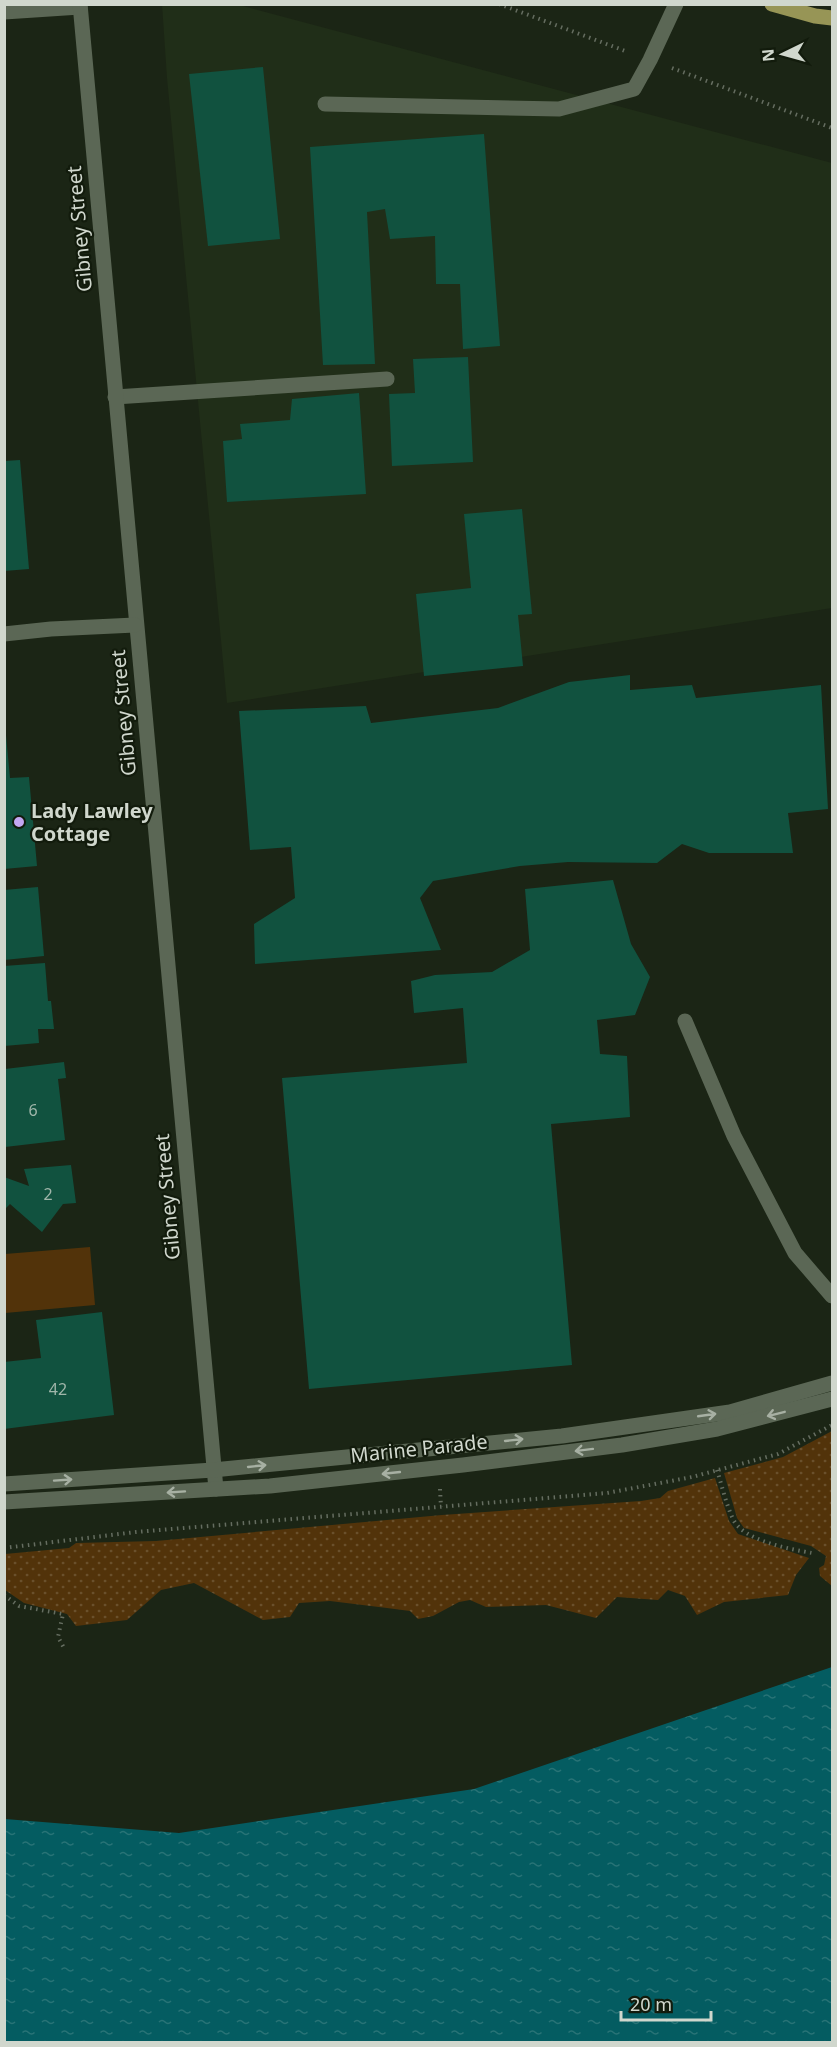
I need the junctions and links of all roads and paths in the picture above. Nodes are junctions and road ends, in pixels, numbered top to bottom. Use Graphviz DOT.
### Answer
graph roads {
  1 [pos="676,4"];
  2 [pos="772,4"];
  3 [pos="80,6"];
  4 [pos="4,12"];
  5 [pos="815,16"];
  6 [pos="832,18"];
  7 [pos="832,27"];
  8 [pos="325,104"];
  9 [pos="387,379"];
  10 [pos="115,397"];
  11 [pos="135,625"];
  12 [pos="4,634"];
  13 [pos="685,1021"];
  14 [pos="832,1296"];
  15 [pos="832,1383"];
  16 [pos="832,1399"];
  17 [pos="832,1425"];
  18 [pos="213,1470"];
  19 [pos="717,1470"];
  20 [pos="4,1484"];
  21 [pos="216,1489"];
  22 [pos="4,1502"];
  23 [pos="4,1548"];
  24 [pos="812,1553"];
  25 [pos="4,1595"];
  26 [pos="64,1648"];
  1 -- 8 [label="main road"];
  2 -- 5 [label="main road"];
  3 -- 4 [label="main road"];
  3 -- 10 [label="main road, Gibney Street"];
  5 -- 6 [label="main road"];
  5 -- 7 [label="main road"];
  9 -- 10 [label="main road"];
  10 -- 11 [label="main road, Gibney Street"];
  11 -- 12 [label="main road"];
  11 -- 18 [label="main road, Gibney Street"];
  13 -- 14 [label="main road"];
  18 -- 15 [label="main road, Marine Parade, one-way"];
  16 -- 21 [label="main road, Marine Parade, one-way"];
  17 -- 19 [label="path"];
  20 -- 18 [label="main road, Marine Parade, one-way"];
  18 -- 21 [label="main road, Gibney Street"];
  19 -- 23 [label="path"];
  19 -- 24 [label="path"];
  21 -- 22 [label="main road, Marine Parade, one-way"];
  25 -- 26 [label="path"];
}
